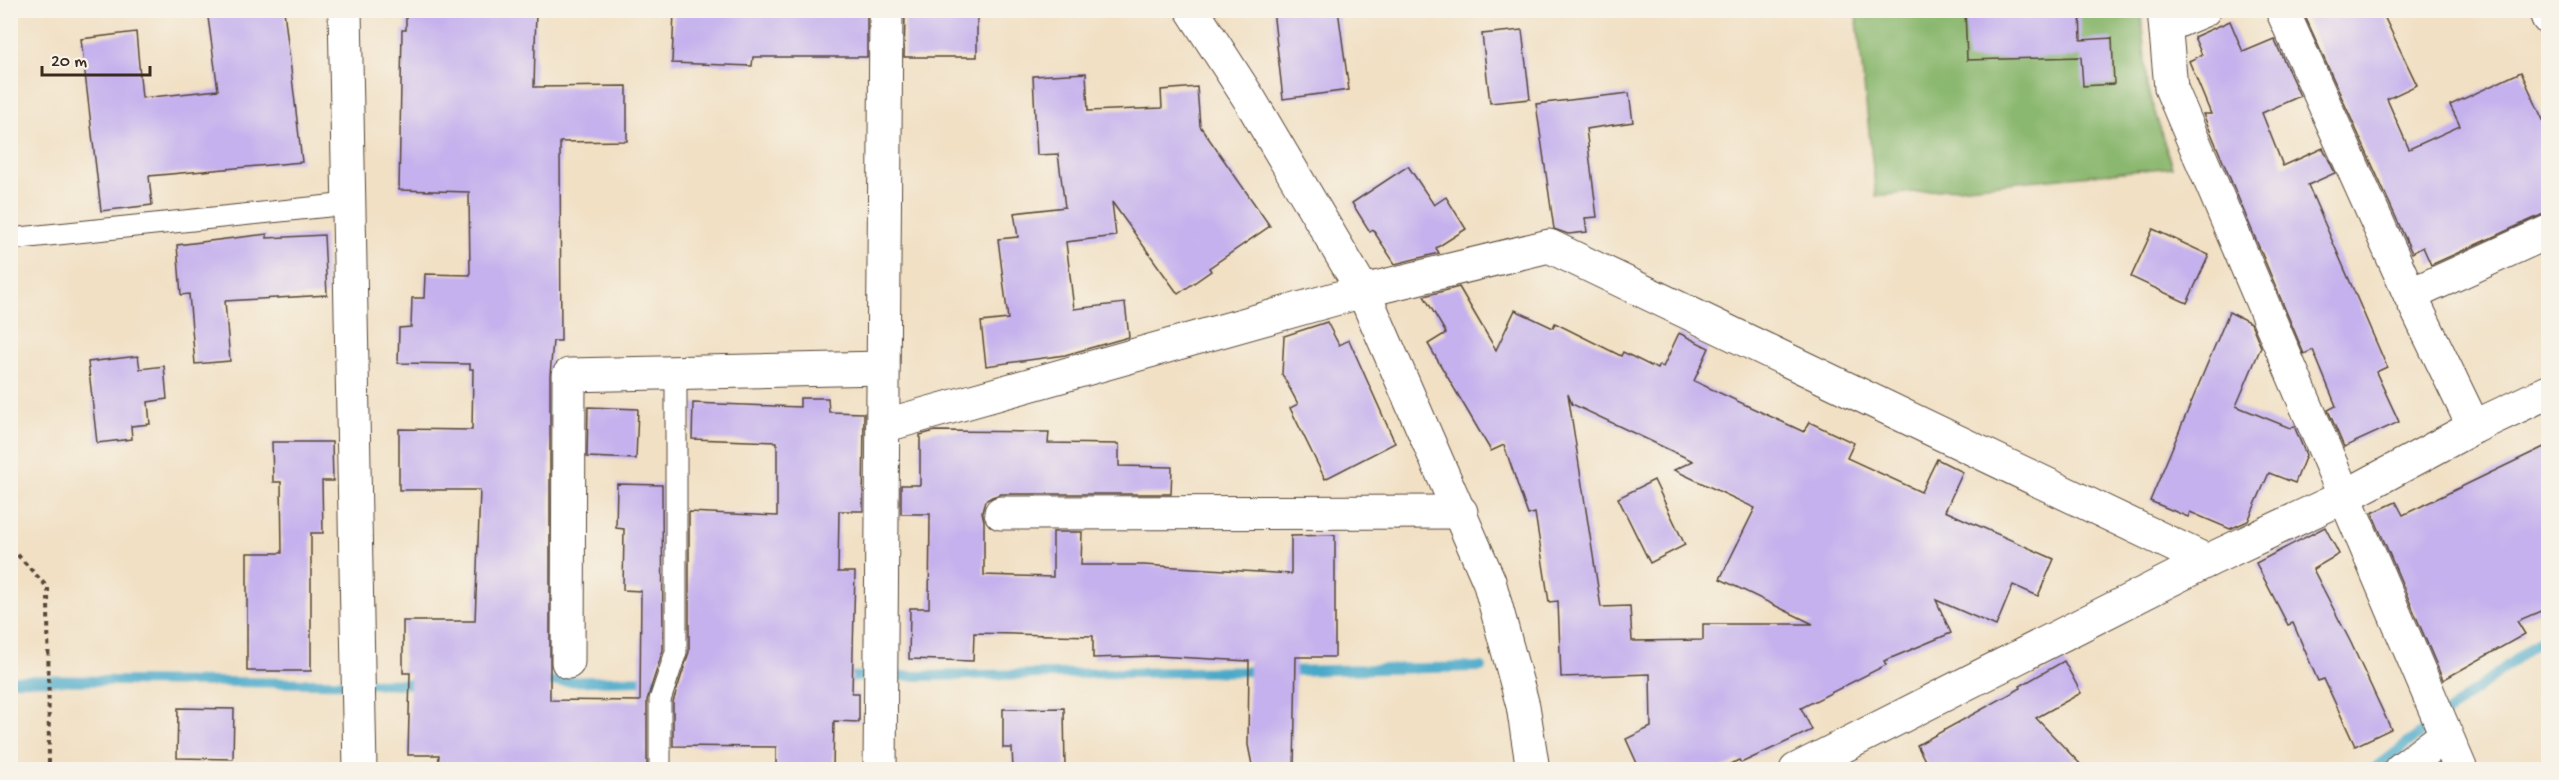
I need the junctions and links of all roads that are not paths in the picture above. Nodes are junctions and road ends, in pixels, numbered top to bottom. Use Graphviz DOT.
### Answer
graph roads {
  1 [pos="345,10"];
  2 [pos="886,10"];
  3 [pos="1192,10"];
  4 [pos="2204,10"];
  5 [pos="2282,10"];
  6 [pos="2545,10"];
  7 [pos="2165,18"];
  8 [pos="2548,18"];
  9 [pos="348,204"];
  10 [pos="2548,232"];
  11 [pos="10,239"];
  12 [pos="1363,291"];
  13 [pos="2410,295"];
  14 [pos="884,368"];
  15 [pos="676,373"];
  16 [pos="2548,392"];
  17 [pos="883,426"];
  18 [pos="2474,427"];
  19 [pos="2346,496"];
  20 [pos="1461,512"];
  21 [pos="1001,513"];
  22 [pos="2207,561"];
  23 [pos="568,662"];
  24 [pos="2446,735"];
  25 [pos="1797,769"];
  26 [pos="360,770"];
  27 [pos="660,770"];
  28 [pos="880,770"];
  29 [pos="1533,770"];
  30 [pos="2400,770"];
  31 [pos="2461,770"];
  1 -- 9 [label="street"];
  2 -- 14 [label="street"];
  3 -- 12 [label="street"];
  4 -- 7 [label="street"];
  5 -- 13 [label="street"];
  6 -- 8 [label="street"];
  7 -- 19 [label="street"];
  9 -- 11 [label="lane"];
  9 -- 26 [label="street"];
  10 -- 13 [label="street"];
  12 -- 17 [label="street"];
  12 -- 20 [label="street"];
  12 -- 22 [label="street"];
  13 -- 18 [label="street"];
  14 -- 15 [label="street"];
  14 -- 17 [label="street"];
  15 -- 23 [label="street"];
  15 -- 27 [label="lane"];
  16 -- 18 [label="street"];
  17 -- 28 [label="street"];
  18 -- 19 [label="street"];
  19 -- 22 [label="street"];
  19 -- 24 [label="street"];
  20 -- 21 [label="street"];
  20 -- 29 [label="street"];
  22 -- 25 [label="street"];
  24 -- 30 [label="street"];
  24 -- 31 [label="street"];
}
